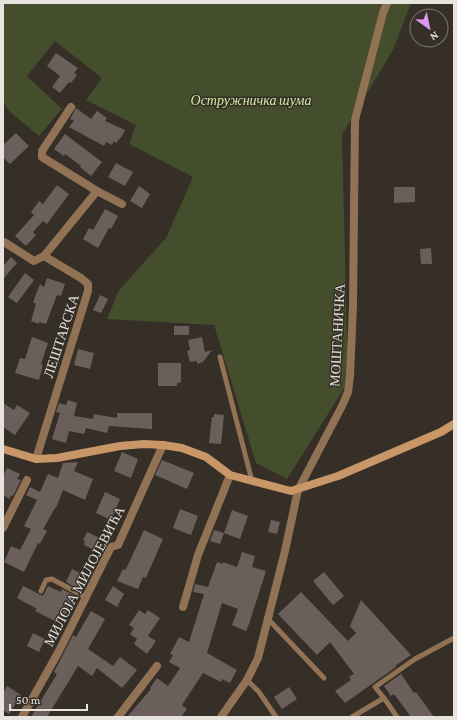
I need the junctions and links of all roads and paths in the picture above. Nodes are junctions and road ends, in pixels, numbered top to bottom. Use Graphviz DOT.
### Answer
graph roads {
  1 [pos="387,3"];
  2 [pos="72,107"];
  3 [pos="97,191"];
  4 [pos="122,204"];
  5 [pos="4,242"];
  6 [pos="44,256"];
  7 [pos="220,357"];
  8 [pos="454,424"];
  9 [pos="163,445"];
  10 [pos="3,449"];
  11 [pos="36,459"];
  12 [pos="230,475"];
  13 [pos="27,480"];
  14 [pos="252,481"];
  15 [pos="298,490"];
  16 [pos="3,528"];
  17 [pos="41,591"];
  18 [pos="85,597"];
  19 [pos="183,608"];
  20 [pos="268,620"];
  21 [pos="454,638"];
  22 [pos="156,666"];
  23 [pos="324,678"];
  24 [pos="247,680"];
  25 [pos="384,698"];
  26 [pos="22,717"];
  27 [pos="118,717"];
  28 [pos="221,717"];
  29 [pos="276,717"];
  30 [pos="352,717"];
  31 [pos="397,717"];
  1 -- 15 [label="street, МОШТАНИЧКА"];
  2 -- 3 [label="street"];
  3 -- 4 [label="street"];
  3 -- 6 [label="street"];
  5 -- 6 [label="street"];
  6 -- 11 [label="street, ЛЕШТАРСКА"];
  7 -- 14 [label="lane"];
  8 -- 15 [label="street"];
  9 -- 11 [label="street"];
  9 -- 12 [label="street"];
  9 -- 18 [label="street, МИЛОЈА МИЛОЈЕВИЋА"];
  10 -- 11 [label="street"];
  12 -- 14 [label="street"];
  12 -- 19 [label="street"];
  13 -- 16 [label="street"];
  14 -- 15 [label="street"];
  15 -- 20 [label="street, МОШТАНИЧКА"];
  17 -- 18 [label="lane"];
  18 -- 26 [label="street, МИЛОЈА МИЛОЈЕВИЋА"];
  20 -- 23 [label="lane"];
  20 -- 24 [label="street, МОШТАНИЧКА"];
  21 -- 25 [label="lane"];
  22 -- 27 [label="street"];
  24 -- 28 [label="street, МОШТАНИЧКА"];
  24 -- 29 [label="lane"];
  25 -- 30 [label="lane"];
  25 -- 31 [label="lane"];
}
